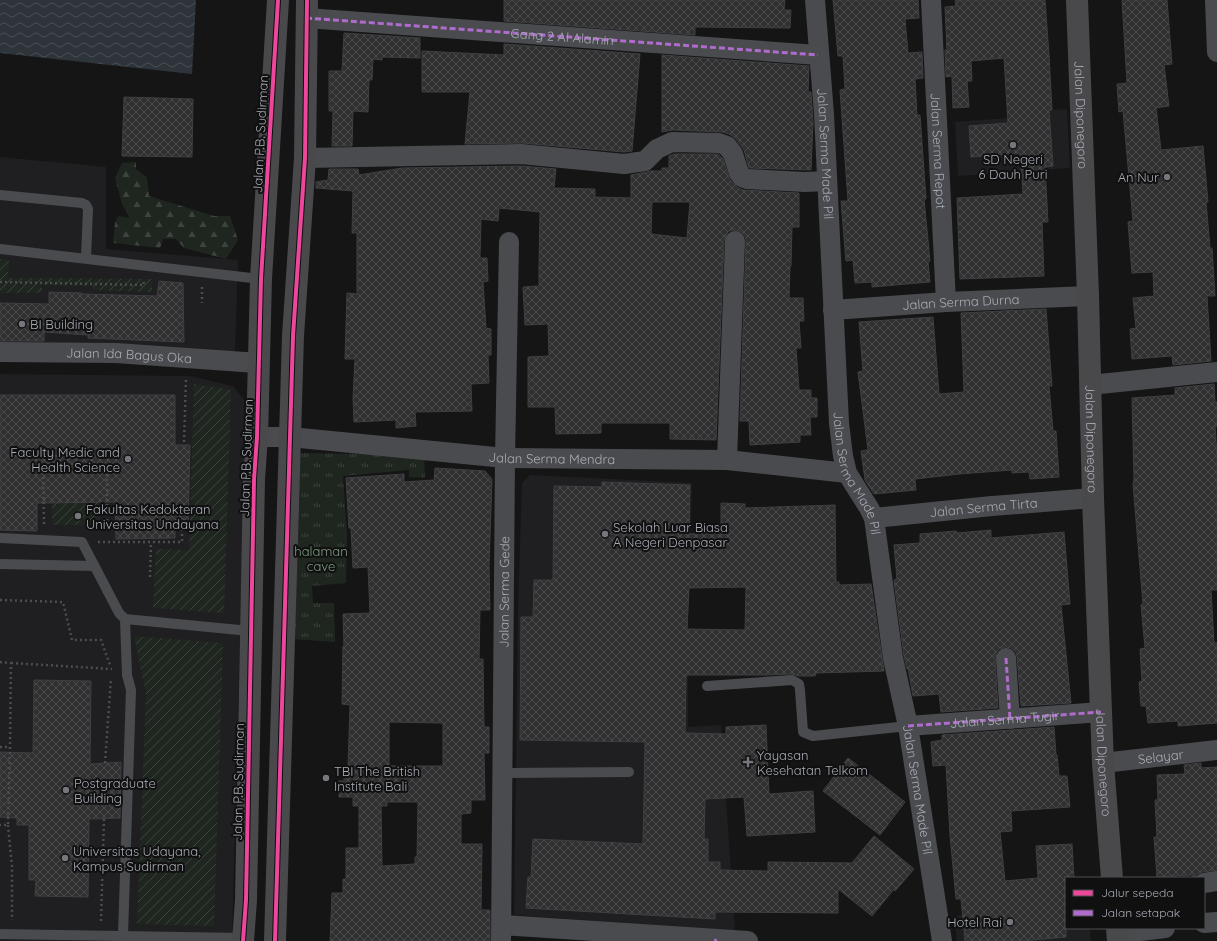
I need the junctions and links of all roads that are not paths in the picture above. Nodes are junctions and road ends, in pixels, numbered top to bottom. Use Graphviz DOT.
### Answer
graph roads {
  1 [pos="278,0"];
  2 [pos="815,0"];
  3 [pos="931,0"];
  4 [pos="1077,0"];
  5 [pos="307,9"];
  6 [pos="1216,13"];
  7 [pos="1217,52"];
  8 [pos="818,55"];
  9 [pos="305,158"];
  10 [pos="827,181"];
  11 [pos="0,195"];
  12 [pos="736,241"];
  13 [pos="509,242"];
  14 [pos="0,249"];
  15 [pos="86,258"];
  16 [pos="261,279"];
  17 [pos="1088,296"];
  18 [pos="946,302"];
  19 [pos="833,310"];
  20 [pos="0,352"];
  21 [pos="258,363"];
  22 [pos="1217,372"];
  23 [pos="1090,385"];
  24 [pos="257,437"];
  25 [pos="290,437"];
  26 [pos="505,458"];
  27 [pos="727,460"];
  28 [pos="847,473"];
  29 [pos="1093,498"];
  30 [pos="874,518"];
  31 [pos="0,538"];
  32 [pos="0,564"];
  33 [pos="94,566"];
  34 [pos="125,619"];
  35 [pos="250,631"];
  36 [pos="1006,658"];
  37 [pos="707,686"];
  38 [pos="1101,712"];
  39 [pos="1010,719"];
  40 [pos="908,726"];
  41 [pos="1217,750"];
  42 [pos="1103,763"];
  43 [pos="629,772"];
  44 [pos="503,773"];
  45 [pos="1112,877"];
  46 [pos="1217,881"];
  47 [pos="1205,883"];
  48 [pos="1217,922"];
  49 [pos="1205,923"];
  50 [pos="1157,929"];
  51 [pos="502,933"];
  52 [pos="0,934"];
  53 [pos="1117,934"];
  54 [pos="116,937"];
  55 [pos="81,938"];
  56 [pos="185,939"];
  57 [pos="243,939"];
  58 [pos="716,940"];
  59 [pos="275,941"];
  60 [pos="748,941"];
  61 [pos="942,941"];
  1 -- 16 [label="street, Jalan P.B. Sudirman"];
  2 -- 8 [label="street, Jalan Serma Made Pil"];
  3 -- 18 [label="street, Jalan Serma Repot"];
  4 -- 17 [label="street, Jalan Diponegoro"];
  5 -- 8 [label="street, Gang 2 Al Alamin"];
  5 -- 9 [label="street"];
  6 -- 7 [label="street"];
  8 -- 10 [label="street, Jalan Serma Made Pil"];
  9 -- 10 [label="street"];
  9 -- 25 [label="street"];
  10 -- 19 [label="street, Jalan Serma Made Pil"];
  11 -- 15 [label="lane"];
  12 -- 27 [label="street"];
  13 -- 26 [label="street, Jalan Serma Gede"];
  14 -- 15 [label="lane"];
  15 -- 16 [label="lane"];
  16 -- 21 [label="street, Jalan P.B. Sudirman"];
  17 -- 18 [label="street, Jalan Serma Durna"];
  17 -- 23 [label="street, Jalan Diponegoro"];
  18 -- 19 [label="street, Jalan Serma Durna"];
  19 -- 28 [label="street, Jalan Serma Made Pil"];
  20 -- 21 [label="street, Jalan Ida Bagus Oka"];
  21 -- 24 [label="street, Jalan P.B. Sudirman"];
  22 -- 23 [label="street"];
  23 -- 29 [label="street, Jalan Diponegoro"];
  24 -- 25 [label="street, Jalan Serma Mendra"];
  24 -- 35 [label="street, Jalan P.B. Sudirman"];
  25 -- 26 [label="street, Jalan Serma Mendra"];
  25 -- 59 [label="street"];
  26 -- 27 [label="street, Jalan Serma Mendra"];
  26 -- 44 [label="street, Jalan Serma Gede"];
  27 -- 28 [label="street, Jalan Serma Mendra"];
  28 -- 30 [label="street, Jalan Serma Made Pil"];
  29 -- 30 [label="street, Jalan Serma Tirta"];
  29 -- 38 [label="street, Jalan Diponegoro"];
  30 -- 40 [label="street, Jalan Serma Made Pil"];
  31 -- 33 [label="lane"];
  32 -- 33 [label="lane"];
  33 -- 34 [label="lane"];
  34 -- 35 [label="lane"];
  34 -- 54 [label="lane"];
  35 -- 57 [label="street, Jalan P.B. Sudirman"];
  36 -- 39 [label="street"];
  37 -- 40 [label="lane"];
  38 -- 39 [label="street, Jalan Serma Tugir"];
  38 -- 42 [label="street, Jalan Diponegoro"];
  39 -- 40 [label="street, Jalan Serma Tugir"];
  40 -- 61 [label="street, Jalan Serma Made Pil"];
  41 -- 42 [label="street, Selayar"];
  42 -- 45 [label="street, Jalan Diponegoro"];
  43 -- 44 [label="lane"];
  44 -- 51 [label="street, Jalan Serma Gede"];
  46 -- 47 [label="street"];
  48 -- 49 [label="street"];
  50 -- 53 [label="street"];
  51 -- 58 [label="street"];
  52 -- 55 [label="lane"];
  54 -- 55 [label="lane"];
  54 -- 56 [label="lane"];
  56 -- 57 [label="lane"];
  58 -- 60 [label="street"];
}
